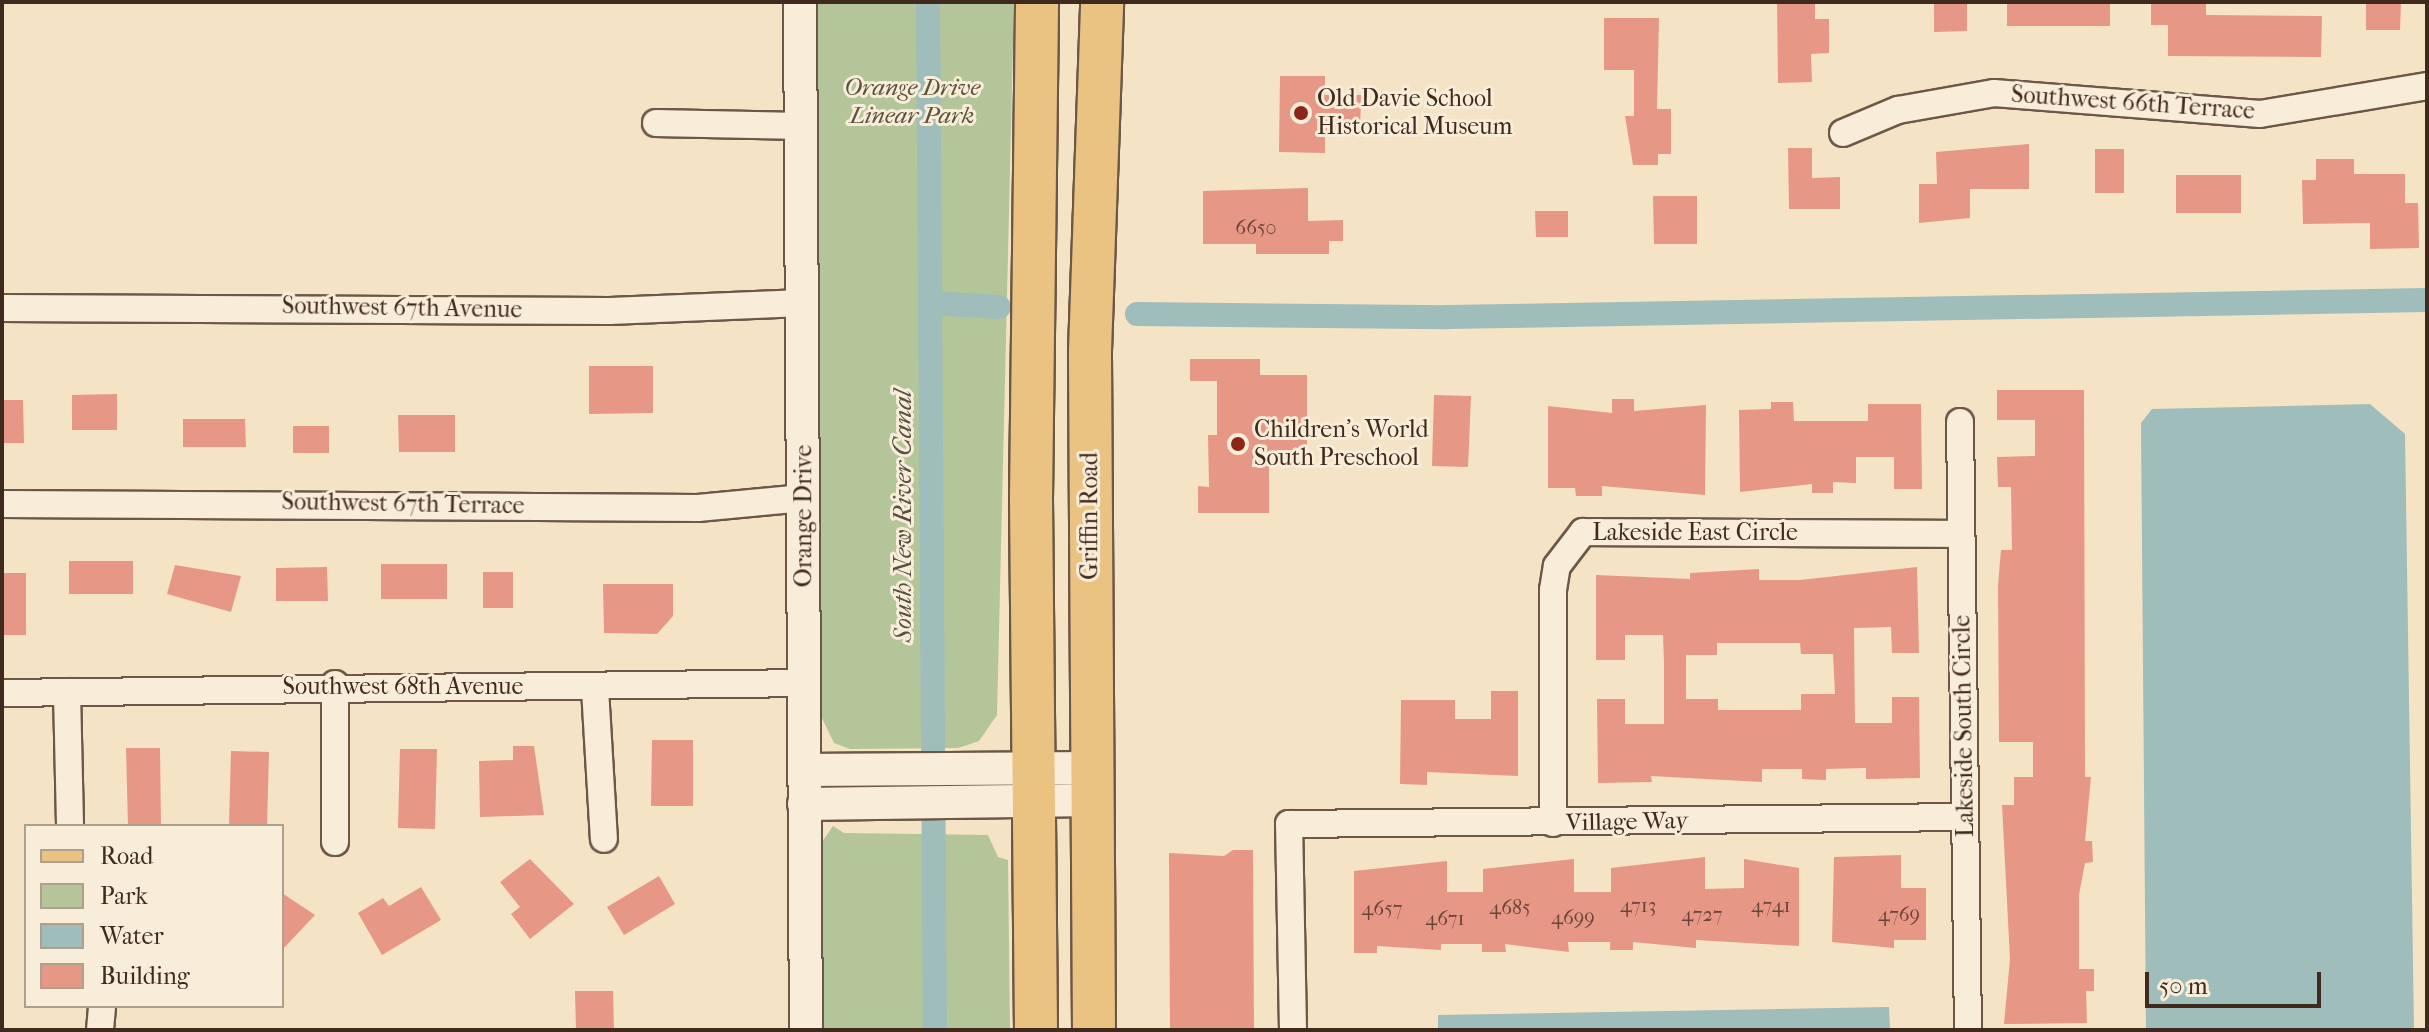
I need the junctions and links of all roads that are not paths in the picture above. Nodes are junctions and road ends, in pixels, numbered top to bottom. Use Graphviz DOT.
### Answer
graph roads {
  1 [pos="800,2"];
  2 [pos="1037,2"];
  3 [pos="1102,2"];
  4 [pos="2427,86"];
  5 [pos="1036,102"];
  6 [pos="656,123"];
  7 [pos="802,126"];
  8 [pos="1843,133"];
  9 [pos="1095,168"];
  10 [pos="803,303"];
  11 [pos="2,308"];
  12 [pos="1960,422"];
  13 [pos="804,498"];
  14 [pos="2,504"];
  15 [pos="1961,534"];
  16 [pos="804,683"];
  17 [pos="335,684"];
  18 [pos="595,689"];
  19 [pos="67,692"];
  20 [pos="2,693"];
  21 [pos="804,770"];
  22 [pos="1033,784"];
  23 [pos="1092,784"];
  24 [pos="804,804"];
  25 [pos="1965,817"];
  26 [pos="1553,823"];
  27 [pos="70,824"];
  28 [pos="604,839"];
  29 [pos="335,842"];
  30 [pos="102,1008"];
  31 [pos="100,1030"];
  32 [pos="806,1030"];
  33 [pos="1036,1030"];
  34 [pos="1094,1030"];
  35 [pos="1293,1030"];
  36 [pos="1968,1030"];
  1 -- 7 [label="street, Orange Drive"];
  2 -- 5 [label="main road"];
  3 -- 9 [label="main road, Griffin Road"];
  4 -- 8 [label="street, Southwest 66th Terrace"];
  5 -- 9 [label="main road"];
  5 -- 22 [label="main road"];
  6 -- 7 [label="street"];
  7 -- 10 [label="street, Orange Drive"];
  9 -- 23 [label="main road, Griffin Road"];
  10 -- 11 [label="street, Southwest 67th Avenue"];
  10 -- 13 [label="street, Orange Drive"];
  12 -- 15 [label="street, Lakeside South Circle"];
  13 -- 14 [label="street, Southwest 67th Terrace"];
  13 -- 16 [label="street, Orange Drive"];
  15 -- 25 [label="street, Lakeside South Circle"];
  15 -- 26 [label="street, Lakeside East Circle"];
  16 -- 18 [label="street, Southwest 68th Avenue"];
  16 -- 21 [label="street, Orange Drive"];
  17 -- 18 [label="street, Southwest 68th Avenue"];
  17 -- 19 [label="street, Southwest 68th Avenue"];
  17 -- 29 [label="street"];
  18 -- 28 [label="street"];
  19 -- 20 [label="street, Southwest 68th Avenue"];
  19 -- 27 [label="street"];
  21 -- 22 [label="street"];
  21 -- 24 [label="street, Orange Drive"];
  22 -- 23 [label="street"];
  22 -- 24 [label="street"];
  22 -- 33 [label="main road"];
  23 -- 34 [label="main road, Griffin Road"];
  24 -- 32 [label="street, Orange Drive"];
  25 -- 26 [label="street, Village Way"];
  25 -- 36 [label="street, Lakeside South Circle"];
  26 -- 35 [label="street, Village Way"];
  30 -- 31 [label="street"];
}
